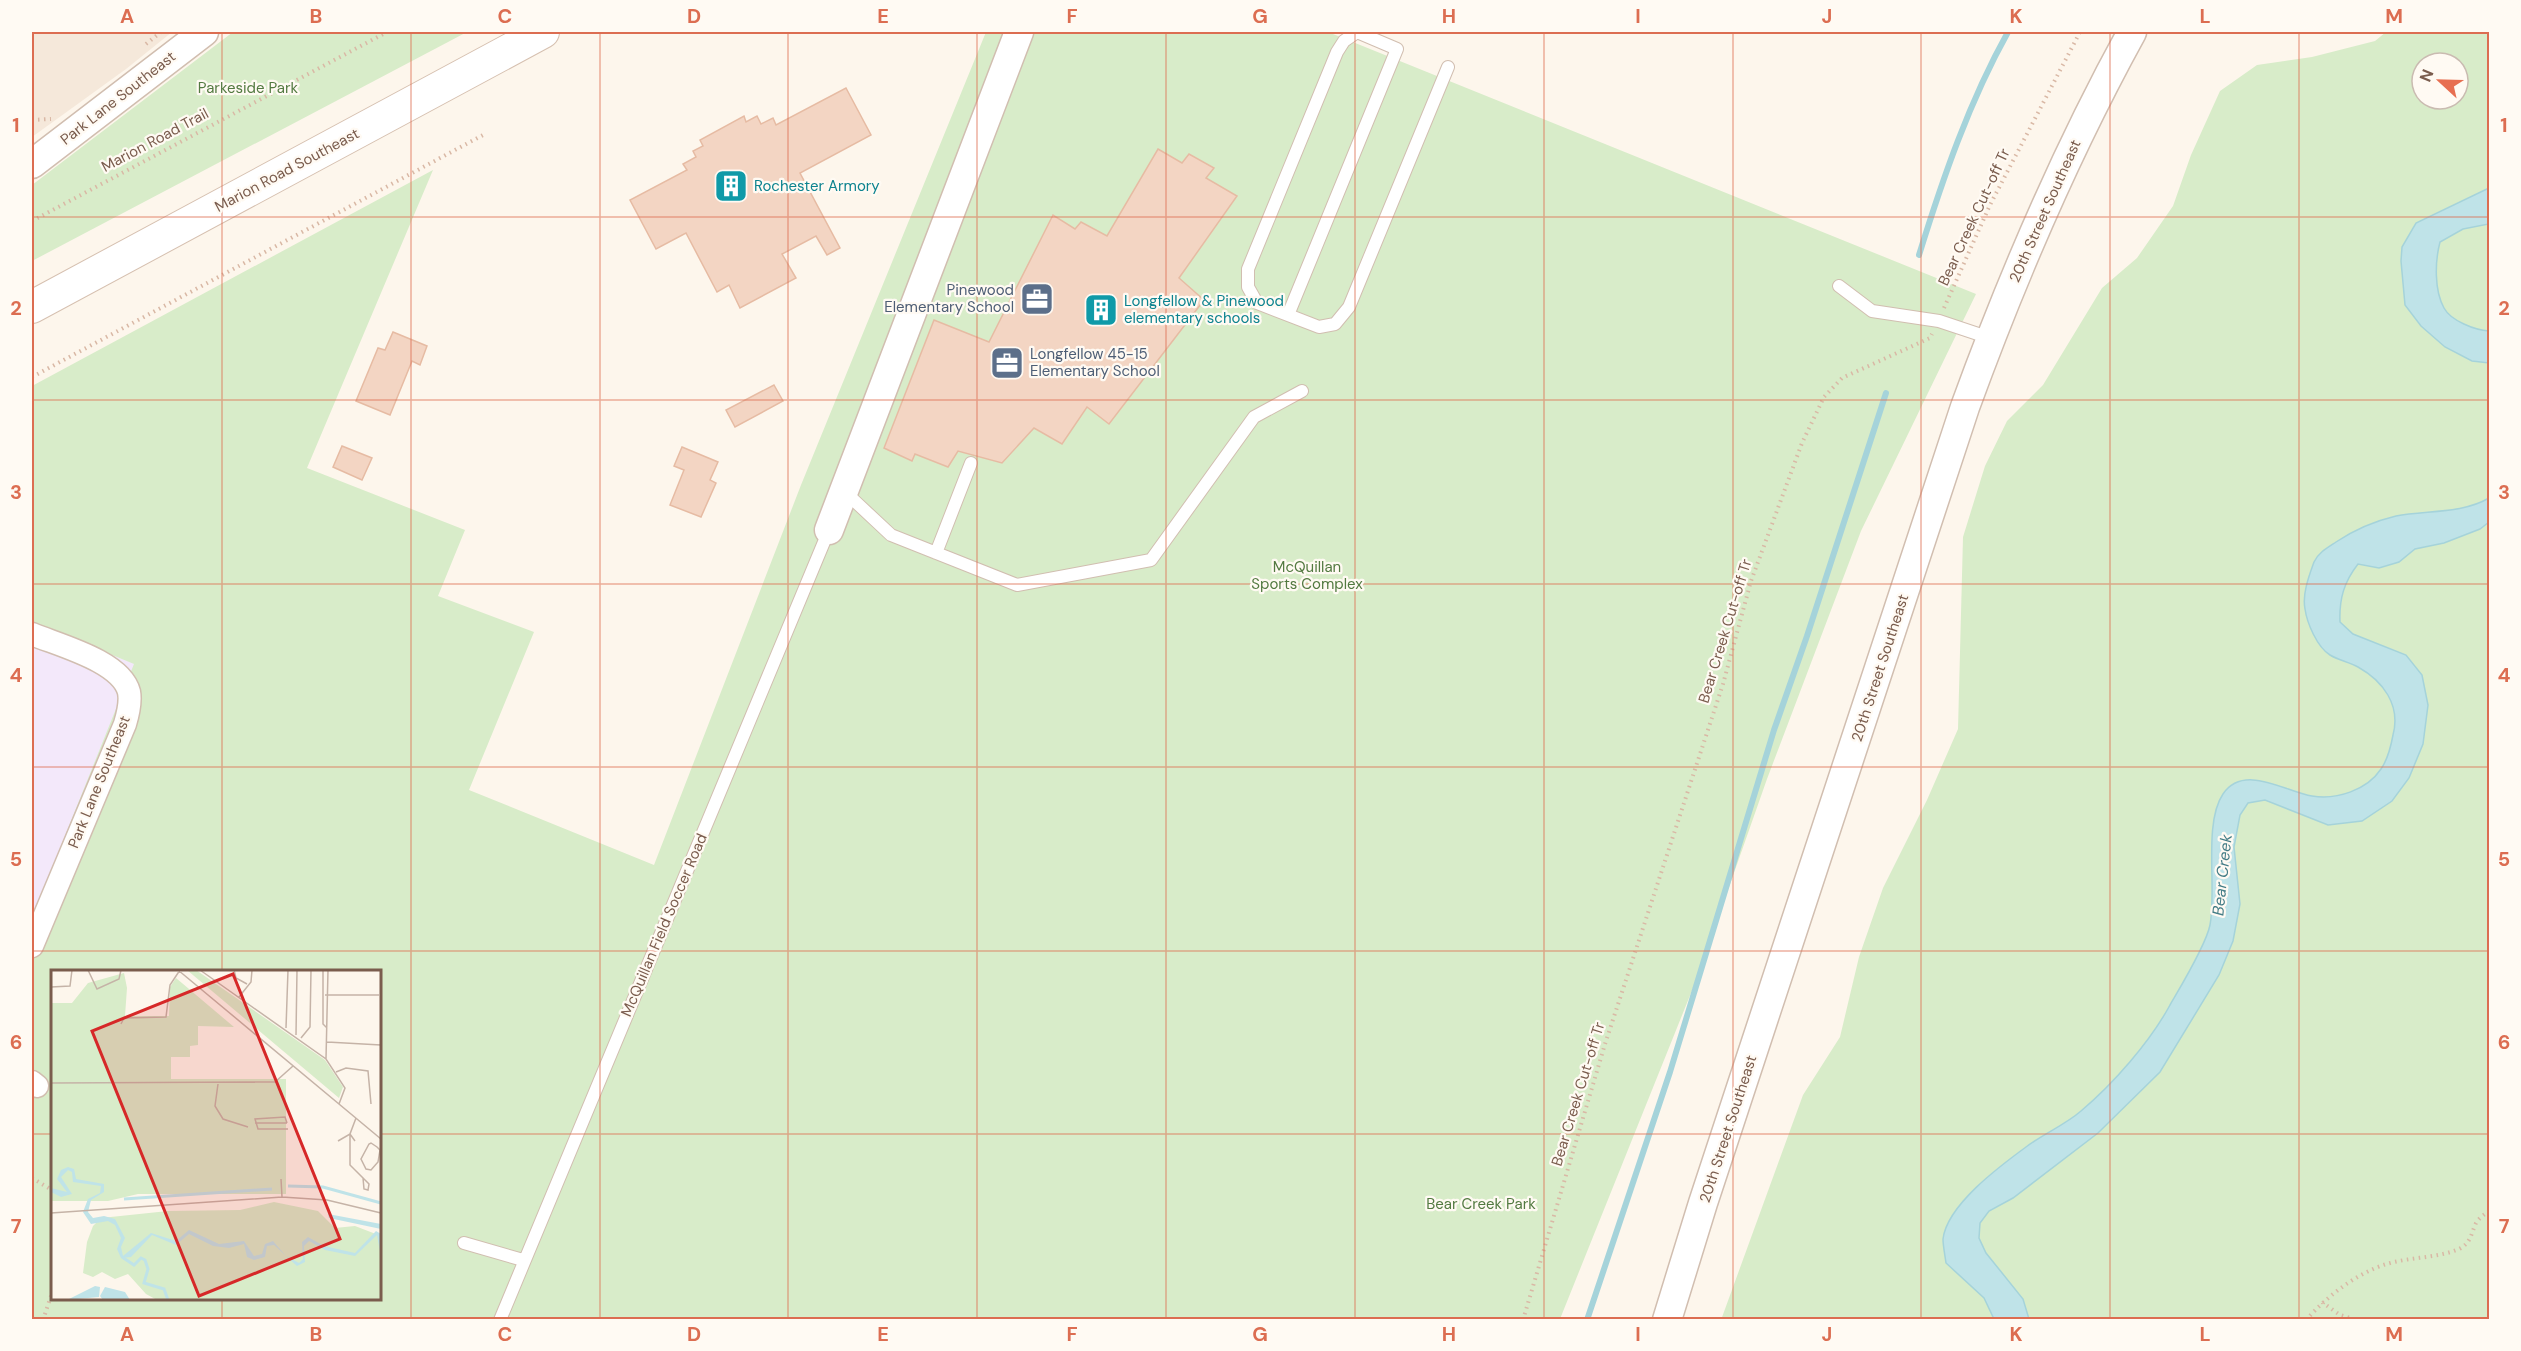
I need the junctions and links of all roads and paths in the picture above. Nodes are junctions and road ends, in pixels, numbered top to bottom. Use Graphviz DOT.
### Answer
graph roads {
  1 [pos="204,32"];
  2 [pos="387,32"];
  3 [pos="543,32"];
  4 [pos="1019,32"];
  5 [pos="2080,32"];
  6 [pos="2132,32"];
  7 [pos="1448,67"];
  8 [pos="483,135"];
  9 [pos="32,164"];
  10 [pos="32,221"];
  11 [pos="1839,286"];
  12 [pos="32,307"];
  13 [pos="1288,315"];
  14 [pos="1939,321"];
  15 [pos="1990,338"];
  16 [pos="32,377"];
  17 [pos="1302,391"];
  18 [pos="971,463"];
  19 [pos="844,491"];
  20 [pos="829,530"];
  21 [pos="936,553"];
  22 [pos="32,634"];
  23 [pos="32,946"];
  24 [pos="32,1178"];
  25 [pos="51,1189"];
  26 [pos="2490,1210"];
  27 [pos="464,1243"];
  28 [pos="523,1260"];
  29 [pos="51,1296"];
  30 [pos="2322,1302"];
  31 [pos="43,1320"];
  32 [pos="500,1320"];
  33 [pos="1523,1320"];
  34 [pos="1667,1320"];
  35 [pos="2306,1320"];
  36 [pos="2357,1320"];
  1 -- 9 [label="street, Park Lane Southeast"];
  2 -- 10 [label="path, Marion Road Trail"];
  3 -- 12 [label="main road, Marion Road Southeast"];
  4 -- 19 [label="street"];
  5 -- 14 [label="path, Bear Creek Cut-off Tr"];
  6 -- 15 [label="street, 20th Street Southeast"];
  7 -- 13 [label="lane"];
  8 -- 16 [label="path"];
  11 -- 14 [label="lane"];
  13 -- 13 [label="lane"];
  14 -- 15 [label="lane"];
  14 -- 33 [label="path, Bear Creek Cut-off Tr"];
  15 -- 34 [label="street, 20th Street Southeast"];
  17 -- 21 [label="lane"];
  18 -- 21 [label="lane"];
  19 -- 20 [label="street"];
  19 -- 21 [label="lane"];
  20 -- 28 [label="lane, McQuillan Field Soccer Road"];
  22 -- 23 [label="street, Park Lane Southeast"];
  24 -- 25 [label="path"];
  26 -- 30 [label="path"];
  27 -- 28 [label="lane"];
  28 -- 32 [label="lane, McQuillan Field Soccer Road"];
  29 -- 31 [label="path"];
  30 -- 35 [label="path"];
  30 -- 36 [label="path"];
}
